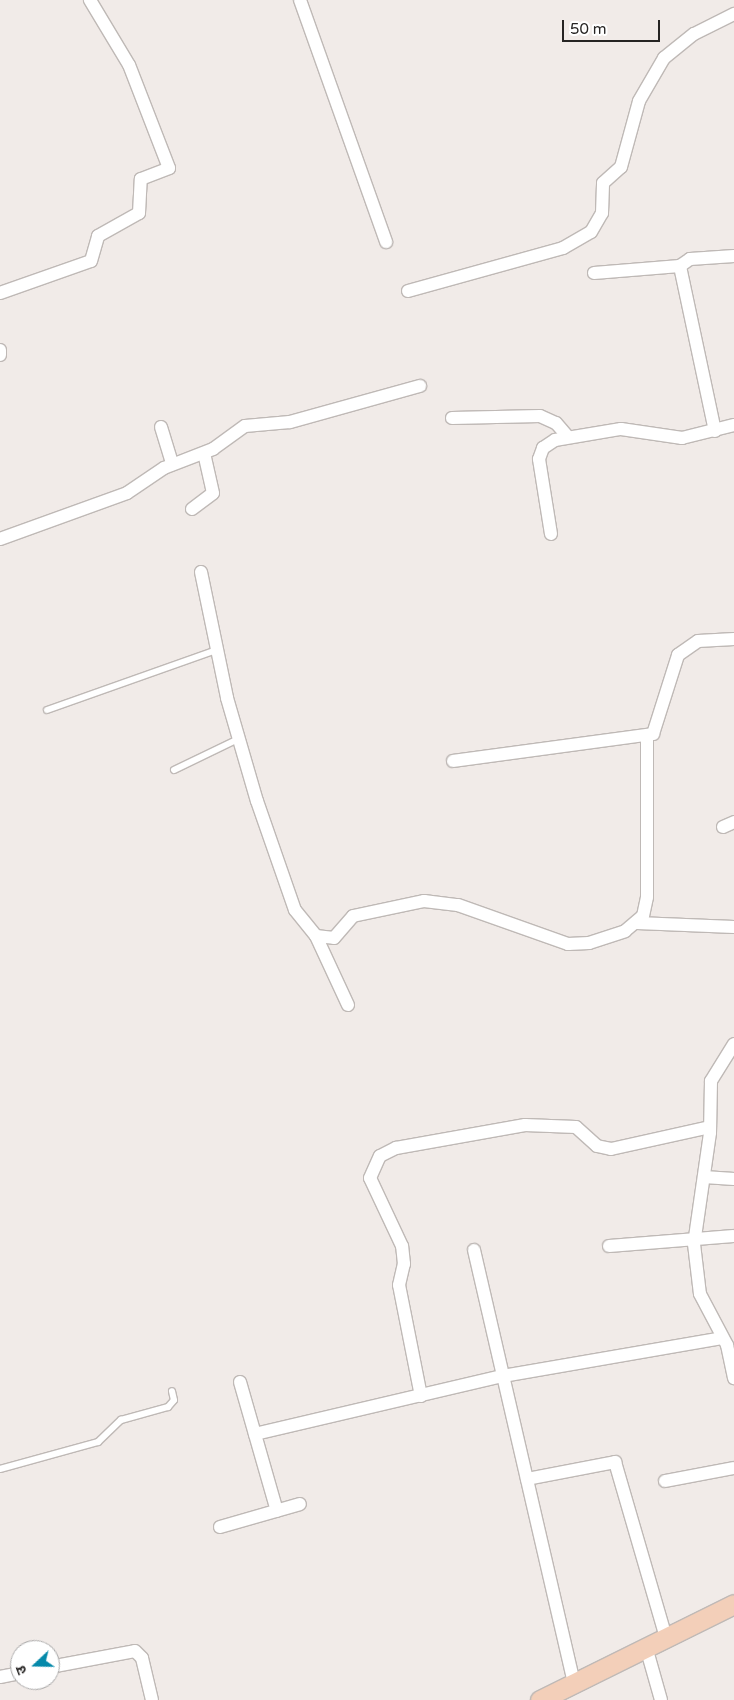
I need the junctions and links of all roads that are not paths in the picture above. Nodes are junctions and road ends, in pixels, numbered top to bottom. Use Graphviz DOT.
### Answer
graph roads {
  1 [pos="90,0"];
  2 [pos="300,0"];
  3 [pos="734,14"];
  4 [pos="386,242"];
  5 [pos="734,256"];
  6 [pos="680,266"];
  7 [pos="594,273"];
  8 [pos="408,291"];
  9 [pos="0,293"];
  10 [pos="0,350"];
  11 [pos="0,355"];
  12 [pos="420,386"];
  13 [pos="452,418"];
  14 [pos="734,425"];
  15 [pos="161,427"];
  16 [pos="715,431"];
  17 [pos="568,437"];
  18 [pos="204,453"];
  19 [pos="172,464"];
  20 [pos="192,509"];
  21 [pos="551,534"];
  22 [pos="0,539"];
  23 [pos="201,572"];
  24 [pos="734,639"];
  25 [pos="216,650"];
  26 [pos="47,710"];
  27 [pos="646,737"];
  28 [pos="238,739"];
  29 [pos="453,761"];
  30 [pos="174,770"];
  31 [pos="637,923"];
  32 [pos="734,927"];
  33 [pos="316,936"];
  34 [pos="348,1005"];
  35 [pos="734,1044"];
  36 [pos="710,1127"];
  37 [pos="704,1177"];
  38 [pos="734,1178"];
  39 [pos="734,1236"];
  40 [pos="694,1240"];
  41 [pos="609,1246"];
  42 [pos="474,1250"];
  43 [pos="722,1338"];
  44 [pos="503,1376"];
  45 [pos="734,1378"];
  46 [pos="240,1382"];
  47 [pos="172,1391"];
  48 [pos="421,1396"];
  49 [pos="254,1434"];
  50 [pos="734,1468"];
  51 [pos="0,1469"];
  52 [pos="527,1479"];
  53 [pos="665,1481"];
  54 [pos="300,1504"];
  55 [pos="277,1511"];
  56 [pos="220,1527"];
  57 [pos="734,1604"];
  58 [pos="666,1637"];
  59 [pos="646,1647"];
  60 [pos="60,1665"];
  61 [pos="570,1690"];
  62 [pos="152,1700"];
  63 [pos="540,1700"];
  64 [pos="661,1700"];
  1 -- 9 [label="street"];
  2 -- 4 [label="street"];
  3 -- 8 [label="street"];
  5 -- 6 [label="street"];
  6 -- 7 [label="street"];
  6 -- 16 [label="street"];
  10 -- 11 [label="street"];
  12 -- 18 [label="street"];
  13 -- 17 [label="street"];
  14 -- 16 [label="street"];
  15 -- 19 [label="street"];
  16 -- 17 [label="street"];
  17 -- 21 [label="street"];
  18 -- 19 [label="street"];
  18 -- 20 [label="street"];
  19 -- 22 [label="street"];
  23 -- 25 [label="street"];
  24 -- 27 [label="street"];
  25 -- 26 [label="lane"];
  25 -- 28 [label="street"];
  27 -- 29 [label="street"];
  27 -- 31 [label="street"];
  28 -- 30 [label="lane"];
  28 -- 33 [label="street"];
  31 -- 32 [label="street"];
  31 -- 33 [label="street"];
  33 -- 34 [label="street"];
  35 -- 36 [label="street"];
  36 -- 37 [label="street"];
  36 -- 48 [label="street"];
  37 -- 38 [label="street"];
  37 -- 40 [label="street"];
  39 -- 40 [label="street"];
  40 -- 41 [label="street"];
  40 -- 43 [label="street"];
  42 -- 44 [label="street"];
  43 -- 44 [label="street"];
  43 -- 45 [label="street"];
  44 -- 48 [label="street"];
  44 -- 52 [label="street"];
  46 -- 49 [label="street"];
  47 -- 51 [label="lane"];
  48 -- 49 [label="street"];
  49 -- 55 [label="street"];
  50 -- 53 [label="street"];
  52 -- 58 [label="street"];
  52 -- 61 [label="street"];
  54 -- 55 [label="street"];
  55 -- 56 [label="street"];
  57 -- 58 [label="street"];
  58 -- 59 [label="street"];
  59 -- 61 [label="street"];
  59 -- 64 [label="street"];
  60 -- 62 [label="street"];
  61 -- 63 [label="street"];
}
